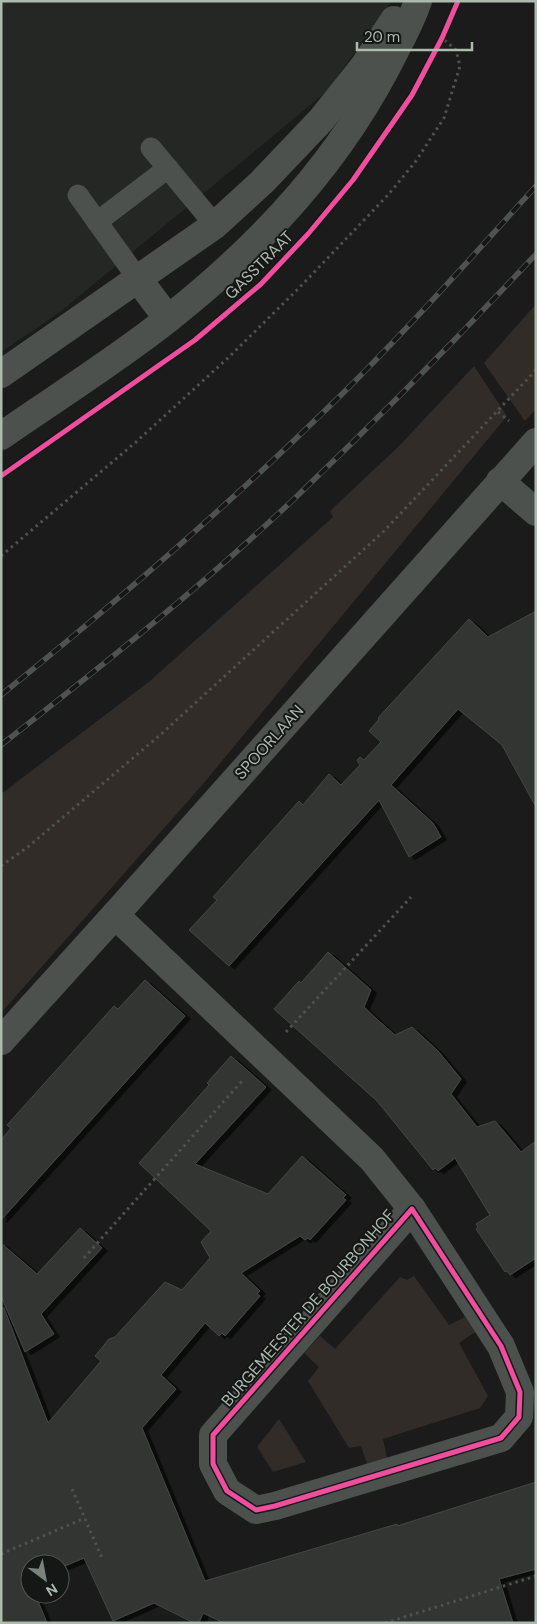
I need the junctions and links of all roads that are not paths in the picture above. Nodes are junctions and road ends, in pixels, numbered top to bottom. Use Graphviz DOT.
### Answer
graph roads {
  1 [pos="405,1"];
  2 [pos="418,1"];
  3 [pos="151,148"];
  4 [pos="168,168"];
  5 [pos="78,195"];
  6 [pos="97,222"];
  7 [pos="215,224"];
  8 [pos="242,256"];
  9 [pos="138,279"];
  10 [pos="168,319"];
  11 [pos="1,374"];
  12 [pos="1,436"];
  13 [pos="536,442"];
  14 [pos="500,481"];
  15 [pos="536,512"];
  16 [pos="115,915"];
  17 [pos="1,1041"];
  18 [pos="412,1208"];
  1 -- 7 [label="street"];
  2 -- 8 [label="street, GASSTRAAT"];
  3 -- 4 [label="lane"];
  4 -- 6 [label="lane"];
  4 -- 7 [label="lane"];
  5 -- 6 [label="lane"];
  6 -- 9 [label="lane"];
  7 -- 8 [label="street, GASSTRAAT"];
  7 -- 9 [label="street"];
  8 -- 10 [label="street, GASSTRAAT"];
  9 -- 10 [label="street"];
  9 -- 11 [label="street"];
  10 -- 12 [label="street, GASSTRAAT"];
  13 -- 14 [label="street, SPOORLAAN"];
  14 -- 15 [label="street"];
  14 -- 16 [label="street, SPOORLAAN"];
  16 -- 17 [label="street, SPOORLAAN"];
  16 -- 18 [label="street, BURGEMEESTER DE BOURBONHOF"];
  18 -- 18 [label="street, BURGEMEESTER DE BOURBONHOF"];
}
